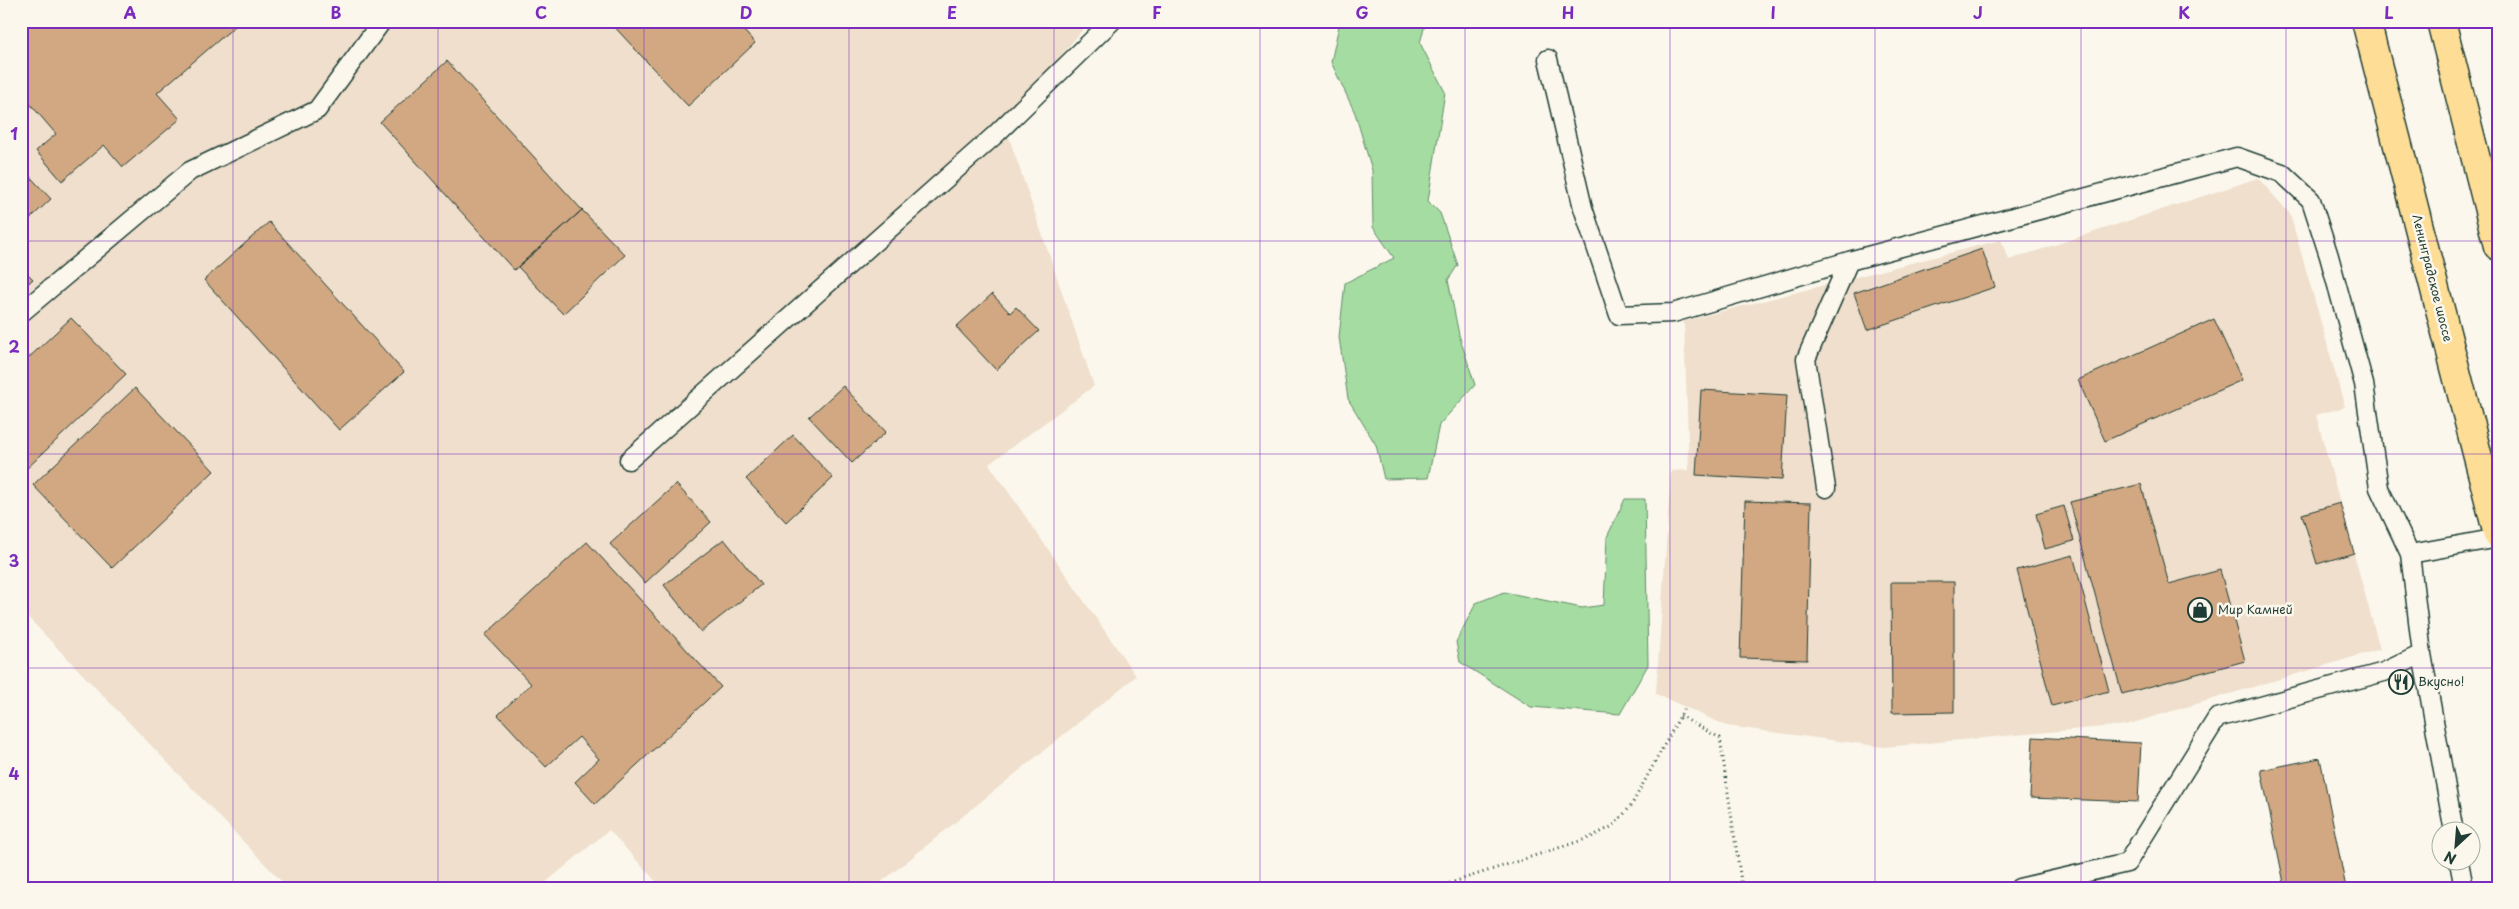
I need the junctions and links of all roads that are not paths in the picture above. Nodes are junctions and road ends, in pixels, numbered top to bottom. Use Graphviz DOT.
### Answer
graph roads {
  1 [pos="382,21"];
  2 [pos="1112,21"];
  3 [pos="2366,21"];
  4 [pos="2441,21"];
  5 [pos="1548,59"];
  6 [pos="2498,246"];
  7 [pos="1849,261"];
  8 [pos="21,313"];
  9 [pos="629,460"];
  10 [pos="1826,488"];
  11 [pos="2498,537"];
  12 [pos="2410,554"];
  13 [pos="2422,654"];
  14 [pos="2452,822"];
  15 [pos="2461,872"];
  16 [pos="2019,888"];
  17 [pos="2464,888"];
  1 -- 8 [label="lane"];
  2 -- 9 [label="lane"];
  3 -- 11 [label="highway, Ленинградское шоссе"];
  4 -- 6 [label="highway"];
  5 -- 7 [label="lane"];
  7 -- 10 [label="lane"];
  7 -- 12 [label="lane"];
  11 -- 12 [label="lane"];
  12 -- 13 [label="lane"];
  13 -- 14 [label="lane"];
  13 -- 16 [label="lane"];
  15 -- 17 [label="lane"];
}
